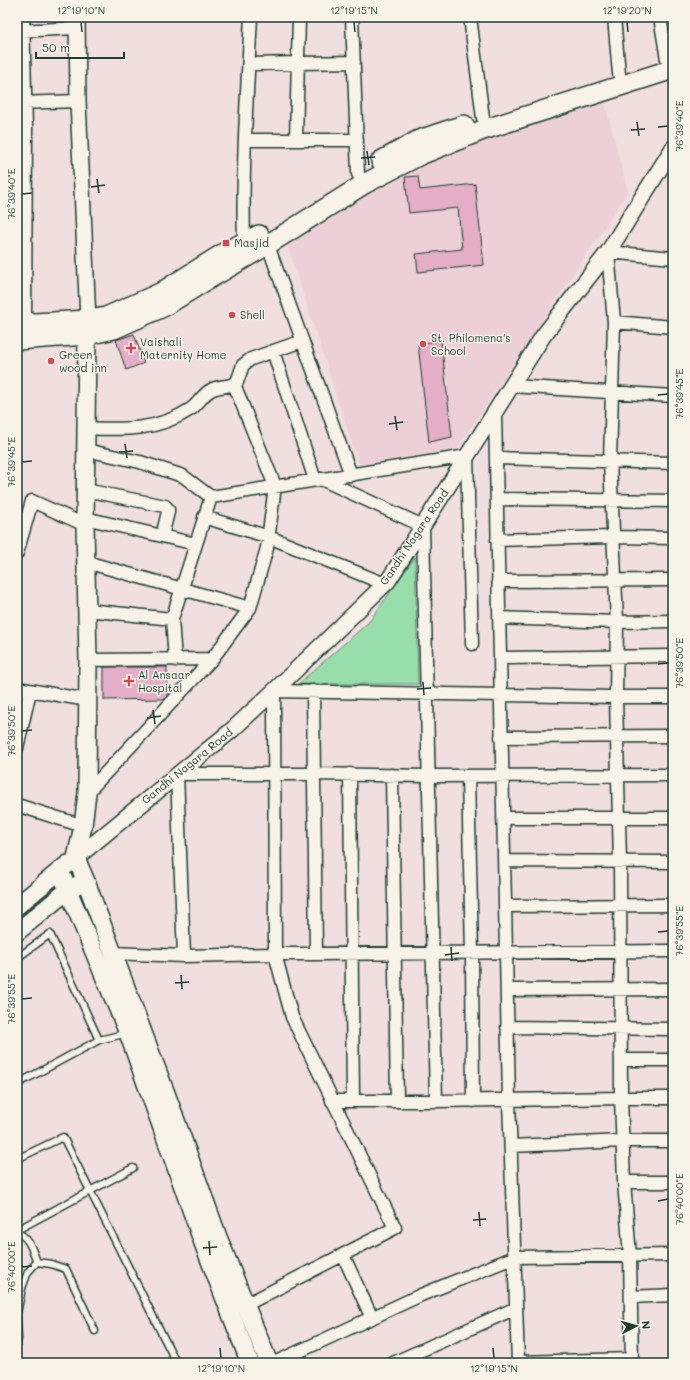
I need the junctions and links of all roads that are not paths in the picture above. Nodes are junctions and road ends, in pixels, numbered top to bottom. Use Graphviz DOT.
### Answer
graph roads {
  1 [pos="23,17"];
  2 [pos="251,17"];
  3 [pos="299,17"];
  4 [pos="352,17"];
  5 [pos="470,17"];
  6 [pos="614,17"];
  7 [pos="660,17"];
  8 [pos="77,23"];
  9 [pos="20,31"];
  10 [pos="354,62"];
  11 [pos="671,62"];
  12 [pos="298,63"];
  13 [pos="248,64"];
  14 [pos="619,74"];
  15 [pos="78,101"];
  16 [pos="21,103"];
  17 [pos="483,118"];
  18 [pos="245,140"];
  19 [pos="296,140"];
  20 [pos="356,140"];
  21 [pos="673,148"];
  22 [pos="668,163"];
  23 [pos="358,174"];
  24 [pos="21,184"];
  25 [pos="265,239"];
  26 [pos="244,243"];
  27 [pos="21,244"];
  28 [pos="608,252"];
  29 [pos="673,258"];
  30 [pos="614,322"];
  31 [pos="88,327"];
  32 [pos="673,327"];
  33 [pos="20,329"];
  34 [pos="302,341"];
  35 [pos="273,351"];
  36 [pos="234,384"];
  37 [pos="511,386"];
  38 [pos="611,393"];
  39 [pos="673,396"];
  40 [pos="495,412"];
  41 [pos="86,428"];
  42 [pos="86,450"];
  43 [pos="467,456"];
  44 [pos="496,458"];
  45 [pos="610,461"];
  46 [pos="673,463"];
  47 [pos="351,474"];
  48 [pos="318,479"];
  49 [pos="275,486"];
  50 [pos="85,490"];
  51 [pos="211,497"];
  52 [pos="496,499"];
  53 [pos="612,500"];
  54 [pos="673,501"];
  55 [pos="204,517"];
  56 [pos="85,522"];
  57 [pos="423,526"];
  58 [pos="162,536"];
  59 [pos="269,537"];
  60 [pos="613,537"];
  61 [pos="673,538"];
  62 [pos="497,540"];
  63 [pos="196,544"];
  64 [pos="17,553"];
  65 [pos="86,562"];
  66 [pos="615,580"];
  67 [pos="673,580"];
  68 [pos="498,581"];
  69 [pos="385,584"];
  70 [pos="182,589"];
  71 [pos="250,608"];
  72 [pos="87,610"];
  73 [pos="499,618"];
  74 [pos="172,620"];
  75 [pos="673,621"];
  76 [pos="617,622"];
  77 [pos="472,644"];
  78 [pos="616,656"];
  79 [pos="673,656"];
  80 [pos="500,658"];
  81 [pos="212,659"];
  82 [pos="88,660"];
  83 [pos="175,660"];
  84 [pos="17,688"];
  85 [pos="30,691"];
  86 [pos="274,691"];
  87 [pos="313,691"];
  88 [pos="426,693"];
  89 [pos="500,694"];
  90 [pos="673,696"];
  91 [pos="616,697"];
  92 [pos="88,700"];
  93 [pos="617,735"];
  94 [pos="501,736"];
  95 [pos="673,736"];
  96 [pos="17,748"];
  97 [pos="177,774"];
  98 [pos="275,774"];
  99 [pos="313,774"];
  100 [pos="350,774"];
  101 [pos="673,775"];
  102 [pos="392,776"];
  103 [pos="428,776"];
  104 [pos="468,776"];
  105 [pos="502,776"];
  106 [pos="618,776"];
  107 [pos="87,793"];
  108 [pos="17,805"];
  109 [pos="503,818"];
  110 [pos="619,818"];
  111 [pos="673,818"];
  112 [pos="83,826"];
  113 [pos="76,858"];
  114 [pos="504,862"];
  115 [pos="620,862"];
  116 [pos="673,862"];
  117 [pos="60,871"];
  118 [pos="85,879"];
  119 [pos="67,891"];
  120 [pos="21,898"];
  121 [pos="621,905"];
  122 [pos="673,905"];
  123 [pos="505,906"];
  124 [pos="17,932"];
  125 [pos="621,951"];
  126 [pos="673,951"];
  127 [pos="506,952"];
  128 [pos="112,953"];
  129 [pos="433,953"];
  130 [pos="472,953"];
  131 [pos="275,954"];
  132 [pos="316,954"];
  133 [pos="351,954"];
  134 [pos="395,954"];
  135 [pos="184,956"];
  136 [pos="17,958"];
  137 [pos="673,989"];
  138 [pos="507,990"];
  139 [pos="621,990"];
  140 [pos="507,1027"];
  141 [pos="621,1029"];
  142 [pos="673,1029"];
  143 [pos="128,1033"];
  144 [pos="99,1040"];
  145 [pos="621,1060"];
  146 [pos="673,1060"];
  147 [pos="17,1084"];
  148 [pos="622,1098"];
  149 [pos="673,1098"];
  150 [pos="353,1100"];
  151 [pos="509,1100"];
  152 [pos="332,1101"];
  153 [pos="397,1101"];
  154 [pos="436,1101"];
  155 [pos="473,1101"];
  156 [pos="622,1141"];
  157 [pos="673,1141"];
  158 [pos="511,1146"];
  159 [pos="17,1159"];
  160 [pos="133,1168"];
  161 [pos="624,1182"];
  162 [pos="673,1182"];
  163 [pos="89,1191"];
  164 [pos="17,1230"];
  165 [pos="17,1233"];
  166 [pos="343,1255"];
  167 [pos="673,1255"];
  168 [pos="630,1256"];
  169 [pos="515,1257"];
  170 [pos="37,1262"];
  171 [pos="673,1295"];
  172 [pos="631,1297"];
  173 [pos="245,1305"];
  174 [pos="516,1308"];
  175 [pos="17,1315"];
  176 [pos="372,1318"];
  177 [pos="95,1331"];
  178 [pos="17,1344"];
  179 [pos="174,1358"];
  180 [pos="632,1361"];
  181 [pos="576,1362"];
  182 [pos="250,1363"];
  183 [pos="268,1363"];
  184 [pos="274,1363"];
  185 [pos="393,1363"];
  186 [pos="518,1363"];
  1 -- 9 [label="street"];
  2 -- 13 [label="street"];
  3 -- 12 [label="street"];
  4 -- 10 [label="street"];
  5 -- 17 [label="street"];
  6 -- 14 [label="street"];
  7 -- 11 [label="street"];
  8 -- 9 [label="street"];
  8 -- 15 [label="street"];
  9 -- 16 [label="street"];
  10 -- 12 [label="street"];
  10 -- 20 [label="street"];
  11 -- 14 [label="main road"];
  11 -- 25 [label="main road"];
  12 -- 13 [label="street"];
  12 -- 19 [label="street"];
  13 -- 18 [label="street"];
  14 -- 17 [label="main road"];
  15 -- 16 [label="street"];
  15 -- 31 [label="street"];
  16 -- 24 [label="street"];
  17 -- 23 [label="main road"];
  18 -- 19 [label="street"];
  18 -- 26 [label="street"];
  19 -- 20 [label="street"];
  20 -- 23 [label="street"];
  21 -- 22 [label="street, Gandhi Nagara Road"];
  22 -- 28 [label="street, Gandhi Nagara Road"];
  23 -- 25 [label="main road"];
  24 -- 27 [label="street"];
  25 -- 26 [label="main road"];
  25 -- 31 [label="main road"];
  25 -- 34 [label="street"];
  26 -- 31 [label="main road"];
  27 -- 33 [label="street"];
  28 -- 29 [label="street"];
  28 -- 30 [label="street"];
  28 -- 37 [label="street, Gandhi Nagara Road"];
  30 -- 32 [label="street"];
  30 -- 38 [label="street"];
  31 -- 33 [label="main road"];
  31 -- 41 [label="main road"];
  34 -- 35 [label="street"];
  34 -- 47 [label="street"];
  35 -- 36 [label="street"];
  35 -- 48 [label="street"];
  36 -- 41 [label="street"];
  36 -- 49 [label="street"];
  37 -- 38 [label="street"];
  37 -- 40 [label="street, Gandhi Nagara Road"];
  38 -- 39 [label="street"];
  38 -- 45 [label="street"];
  40 -- 43 [label="street, Gandhi Nagara Road"];
  40 -- 44 [label="street"];
  41 -- 42 [label="main road"];
  42 -- 50 [label="main road"];
  42 -- 51 [label="street"];
  43 -- 47 [label="street"];
  43 -- 57 [label="street, Gandhi Nagara Road"];
  43 -- 77 [label="street"];
  44 -- 45 [label="street"];
  44 -- 52 [label="street"];
  45 -- 46 [label="street"];
  45 -- 53 [label="street"];
  47 -- 48 [label="street"];
  48 -- 49 [label="street"];
  48 -- 57 [label="street"];
  49 -- 51 [label="street"];
  49 -- 59 [label="street"];
  50 -- 56 [label="main road"];
  50 -- 58 [label="street"];
  51 -- 55 [label="street"];
  52 -- 53 [label="street"];
  52 -- 62 [label="street"];
  53 -- 54 [label="street"];
  53 -- 60 [label="street"];
  55 -- 59 [label="street"];
  55 -- 63 [label="street"];
  56 -- 58 [label="street"];
  56 -- 64 [label="street"];
  56 -- 65 [label="main road"];
  57 -- 69 [label="street, Gandhi Nagara Road"];
  57 -- 88 [label="street"];
  58 -- 63 [label="street"];
  59 -- 69 [label="street"];
  59 -- 71 [label="street"];
  60 -- 61 [label="street"];
  60 -- 62 [label="street"];
  60 -- 66 [label="street"];
  62 -- 68 [label="street"];
  63 -- 70 [label="street"];
  65 -- 70 [label="street"];
  65 -- 72 [label="main road"];
  66 -- 67 [label="street"];
  66 -- 68 [label="street"];
  66 -- 76 [label="street"];
  68 -- 73 [label="street"];
  69 -- 86 [label="street, Gandhi Nagara Road"];
  70 -- 71 [label="street"];
  70 -- 74 [label="street"];
  71 -- 81 [label="street"];
  72 -- 74 [label="street"];
  72 -- 82 [label="main road"];
  73 -- 76 [label="street"];
  73 -- 80 [label="street"];
  74 -- 83 [label="street"];
  75 -- 76 [label="street"];
  76 -- 78 [label="street"];
  78 -- 79 [label="street"];
  78 -- 80 [label="street"];
  78 -- 91 [label="street"];
  80 -- 89 [label="street"];
  81 -- 83 [label="street"];
  81 -- 107 [label="street"];
  82 -- 83 [label="street"];
  82 -- 92 [label="main road"];
  84 -- 85 [label="street"];
  85 -- 92 [label="street"];
  85 -- 96 [label="street"];
  86 -- 87 [label="street"];
  86 -- 97 [label="street, Gandhi Nagara Road"];
  86 -- 98 [label="street"];
  87 -- 88 [label="street"];
  87 -- 99 [label="street"];
  88 -- 89 [label="street"];
  88 -- 103 [label="street"];
  89 -- 91 [label="street"];
  89 -- 94 [label="street"];
  90 -- 91 [label="street"];
  91 -- 93 [label="street"];
  92 -- 107 [label="main road"];
  93 -- 94 [label="street"];
  93 -- 95 [label="street"];
  93 -- 106 [label="street"];
  94 -- 105 [label="street"];
  97 -- 98 [label="street"];
  97 -- 113 [label="street, Gandhi Nagara Road"];
  97 -- 135 [label="street"];
  98 -- 99 [label="street"];
  98 -- 131 [label="street"];
  99 -- 100 [label="street"];
  99 -- 132 [label="street"];
  100 -- 102 [label="street"];
  100 -- 133 [label="street"];
  101 -- 106 [label="street"];
  102 -- 103 [label="street"];
  102 -- 134 [label="street"];
  103 -- 104 [label="street"];
  103 -- 129 [label="street"];
  104 -- 105 [label="street"];
  104 -- 130 [label="street"];
  105 -- 106 [label="street"];
  105 -- 109 [label="street"];
  106 -- 110 [label="street"];
  107 -- 112 [label="main road"];
  108 -- 112 [label="street"];
  109 -- 110 [label="street"];
  109 -- 114 [label="street"];
  110 -- 111 [label="street"];
  110 -- 115 [label="street"];
  112 -- 113 [label="main road"];
  113 -- 117 [label="main road"];
  113 -- 118 [label="main road"];
  114 -- 115 [label="street"];
  114 -- 123 [label="street"];
  115 -- 116 [label="street"];
  115 -- 121 [label="street"];
  117 -- 119 [label="main road"];
  117 -- 120 [label="main road"];
  118 -- 119 [label="main road"];
  118 -- 128 [label="main road"];
  119 -- 124 [label="main road"];
  119 -- 143 [label="main road"];
  121 -- 122 [label="street"];
  121 -- 123 [label="street"];
  121 -- 125 [label="street"];
  123 -- 127 [label="street"];
  125 -- 126 [label="street"];
  125 -- 127 [label="street"];
  125 -- 139 [label="street"];
  127 -- 130 [label="street"];
  127 -- 138 [label="street"];
  128 -- 135 [label="street"];
  128 -- 173 [label="main road"];
  129 -- 130 [label="street"];
  129 -- 134 [label="street"];
  129 -- 154 [label="street"];
  130 -- 155 [label="street"];
  131 -- 132 [label="street"];
  131 -- 135 [label="street"];
  131 -- 152 [label="street"];
  132 -- 133 [label="street"];
  133 -- 134 [label="street"];
  133 -- 150 [label="street"];
  134 -- 153 [label="street"];
  136 -- 144 [label="lane"];
  137 -- 139 [label="street"];
  138 -- 139 [label="street"];
  138 -- 140 [label="street"];
  139 -- 141 [label="street"];
  140 -- 141 [label="street"];
  140 -- 151 [label="street"];
  141 -- 142 [label="street"];
  141 -- 145 [label="street"];
  143 -- 144 [label="lane"];
  143 -- 182 [label="main road"];
  144 -- 147 [label="lane"];
  145 -- 146 [label="street"];
  145 -- 148 [label="street"];
  148 -- 149 [label="street"];
  148 -- 151 [label="street"];
  148 -- 156 [label="street"];
  150 -- 152 [label="street"];
  150 -- 153 [label="street"];
  151 -- 155 [label="street"];
  151 -- 158 [label="street"];
  152 -- 166 [label="street"];
  153 -- 154 [label="street"];
  154 -- 155 [label="street"];
  156 -- 157 [label="street"];
  156 -- 158 [label="street"];
  156 -- 161 [label="street"];
  158 -- 169 [label="street"];
  159 -- 163 [label="lane"];
  160 -- 163 [label="lane"];
  161 -- 162 [label="street"];
  161 -- 168 [label="street"];
  163 -- 164 [label="lane"];
  163 -- 179 [label="lane"];
  165 -- 170 [label="lane"];
  166 -- 173 [label="street"];
  166 -- 176 [label="street"];
  167 -- 168 [label="street"];
  168 -- 169 [label="street"];
  168 -- 172 [label="street"];
  169 -- 174 [label="street"];
  169 -- 176 [label="street"];
  170 -- 175 [label="lane"];
  170 -- 177 [label="lane"];
  171 -- 172 [label="street"];
  172 -- 180 [label="street"];
  173 -- 183 [label="main road"];
  174 -- 185 [label="street"];
  174 -- 186 [label="street"];
  175 -- 178 [label="lane"];
  176 -- 184 [label="street"];
  180 -- 181 [label="street"];
  181 -- 186 [label="street"];
}
